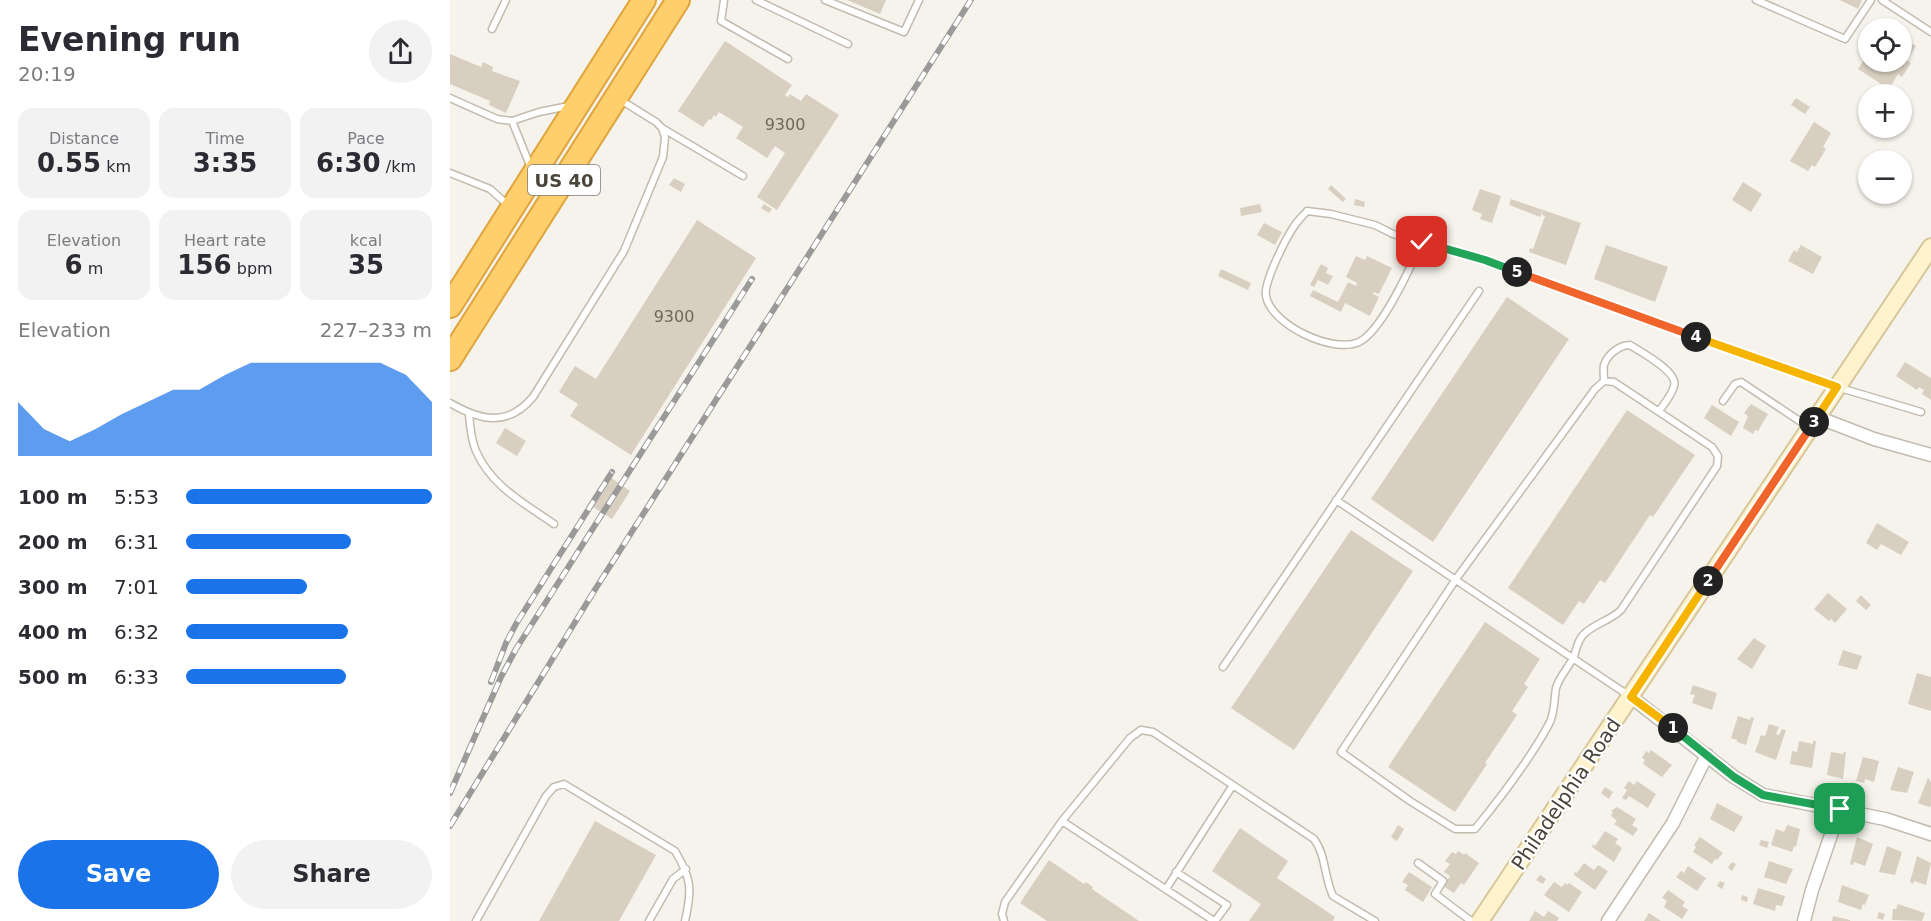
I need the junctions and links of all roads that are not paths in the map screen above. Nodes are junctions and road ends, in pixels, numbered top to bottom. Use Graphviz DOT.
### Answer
graph roads {
  1 [pos="507,0"];
  2 [pos="644,0"];
  3 [pos="678,0"];
  4 [pos="724,0"];
  5 [pos="756,0"];
  6 [pos="825,0"];
  7 [pos="919,0"];
  8 [pos="1756,0"];
  9 [pos="1871,0"];
  10 [pos="1882,0"];
  11 [pos="492,29"];
  12 [pos="1931,32"];
  13 [pos="848,44"];
  14 [pos="788,59"];
  15 [pos="616,97"];
  16 [pos="450,98"];
  17 [pos="579,104"];
  18 [pos="512,121"];
  19 [pos="662,128"];
  20 [pos="450,173"];
  21 [pos="534,176"];
  22 [pos="743,176"];
  23 [pos="511,209"];
  24 [pos="1422,242"];
  25 [pos="1931,247"];
  26 [pos="1479,291"];
  27 [pos="450,306"];
  28 [pos="450,359"];
  29 [pos="1604,381"];
  30 [pos="1837,387"];
  31 [pos="1723,401"];
  32 [pos="450,403"];
  33 [pos="1659,411"];
  34 [pos="1921,412"];
  35 [pos="469,414"];
  36 [pos="1814,423"];
  37 [pos="1931,455"];
  38 [pos="1336,500"];
  39 [pos="554,524"];
  40 [pos="1456,579"];
  41 [pos="1574,658"];
  42 [pos="1223,667"];
  43 [pos="1631,697"];
  44 [pos="1707,754"];
  45 [pos="1233,785"];
  46 [pos="1840,809"];
  47 [pos="1062,821"];
  48 [pos="1931,834"];
  49 [pos="1418,863"];
  50 [pos="686,869"];
  51 [pos="1176,872"];
  52 [pos="1166,889"];
  53 [pos="1371,920"];
  54 [pos="476,921"];
  55 [pos="649,921"];
  56 [pos="685,921"];
  57 [pos="1004,921"];
  58 [pos="1215,921"];
  59 [pos="1471,921"];
  60 [pos="1480,921"];
  61 [pos="1608,921"];
  62 [pos="1804,921"];
  1 -- 11 [label="lane"];
  2 -- 17 [label="highway, US 40"];
  3 -- 15 [label="highway, US 40"];
  4 -- 14 [label="lane"];
  5 -- 13 [label="lane"];
  6 -- 7 [label="lane"];
  8 -- 9 [label="lane"];
  10 -- 12 [label="lane"];
  15 -- 19 [label="lane"];
  15 -- 28 [label="highway, US 40"];
  16 -- 18 [label="lane"];
  17 -- 18 [label="lane"];
  17 -- 21 [label="highway, US 40"];
  18 -- 21 [label="lane"];
  19 -- 22 [label="lane"];
  19 -- 35 [label="lane"];
  20 -- 23 [label="lane"];
  21 -- 23 [label="highway, US 40"];
  23 -- 27 [label="highway, US 40"];
  24 -- 24 [label="lane"];
  24 -- 30 [label="lane"];
  25 -- 30 [label="main road, Philadelphia Road"];
  26 -- 38 [label="lane"];
  29 -- 33 [label="lane"];
  29 -- 33 [label="lane"];
  29 -- 40 [label="lane"];
  30 -- 34 [label="lane"];
  30 -- 36 [label="main road, Philadelphia Road"];
  31 -- 36 [label="lane"];
  32 -- 35 [label="lane"];
  33 -- 41 [label="lane"];
  35 -- 39 [label="lane"];
  36 -- 37 [label="street"];
  36 -- 43 [label="main road, Philadelphia Road"];
  38 -- 40 [label="lane"];
  38 -- 42 [label="lane"];
  40 -- 41 [label="lane"];
  40 -- 41 [label="lane"];
  41 -- 43 [label="lane"];
  43 -- 44 [label="street"];
  43 -- 60 [label="main road, Philadelphia Road"];
  44 -- 46 [label="street"];
  44 -- 61 [label="street"];
  45 -- 47 [label="lane"];
  45 -- 51 [label="lane"];
  45 -- 53 [label="lane"];
  46 -- 48 [label="street"];
  46 -- 62 [label="street"];
  47 -- 52 [label="lane"];
  47 -- 57 [label="lane"];
  49 -- 59 [label="lane"];
  50 -- 54 [label="lane"];
  50 -- 55 [label="lane"];
  50 -- 56 [label="lane"];
  51 -- 52 [label="lane"];
  51 -- 58 [label="lane"];
  52 -- 58 [label="lane"];
}
